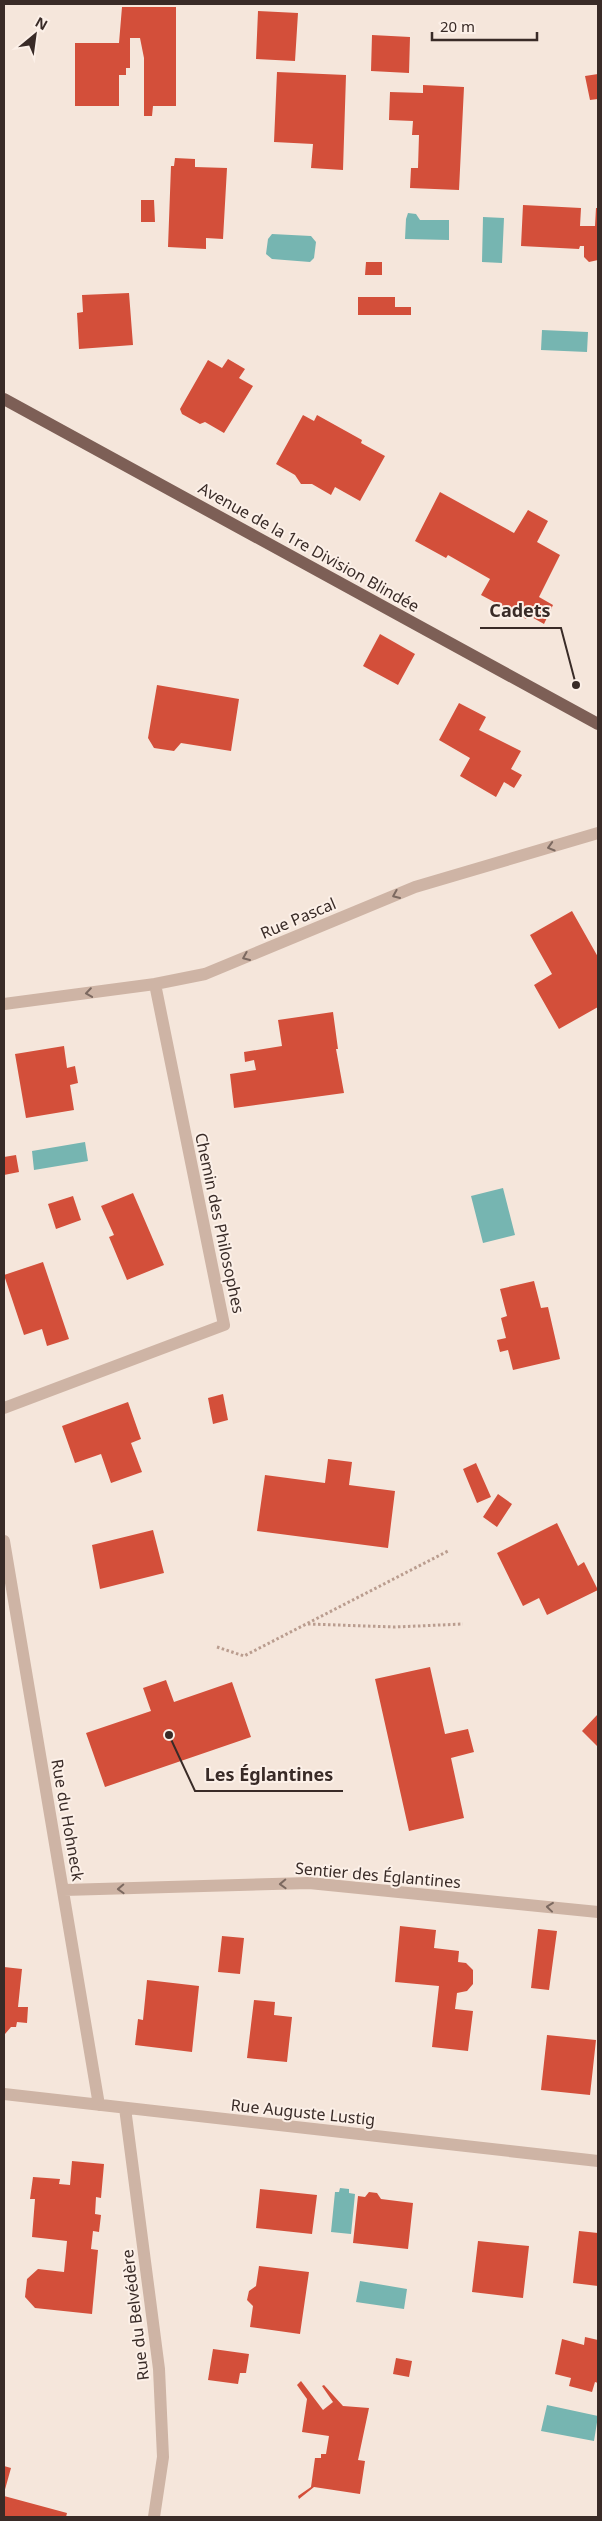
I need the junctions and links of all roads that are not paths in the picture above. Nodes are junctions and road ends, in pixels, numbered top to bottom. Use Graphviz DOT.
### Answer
graph roads {
  1 [pos="4,399"];
  2 [pos="598,724"];
  3 [pos="598,833"];
  4 [pos="155,984"];
  5 [pos="4,1004"];
  6 [pos="4,1408"];
  7 [pos="4,1541"];
  8 [pos="64,1890"];
  9 [pos="598,1912"];
  10 [pos="4,2094"];
  11 [pos="99,2105"];
  12 [pos="125,2108"];
  13 [pos="598,2161"];
  14 [pos="154,2517"];
  1 -- 2 [label="main road, Avenue de la 1re Division Blindée"];
  3 -- 4 [label="street, Rue Pascal, one-way"];
  4 -- 5 [label="street, Rue Pascal, one-way"];
  4 -- 6 [label="street, Chemin des Philosophes"];
  7 -- 8 [label="street, Rue du Hohneck"];
  9 -- 8 [label="street, Sentier des Églantines, one-way"];
  8 -- 11 [label="street, Rue du Hohneck"];
  10 -- 11 [label="street, Rue Auguste Lustig"];
  11 -- 12 [label="street, Rue Auguste Lustig"];
  12 -- 13 [label="street, Rue Auguste Lustig"];
  12 -- 14 [label="street, Rue du Belvédère"];
}
